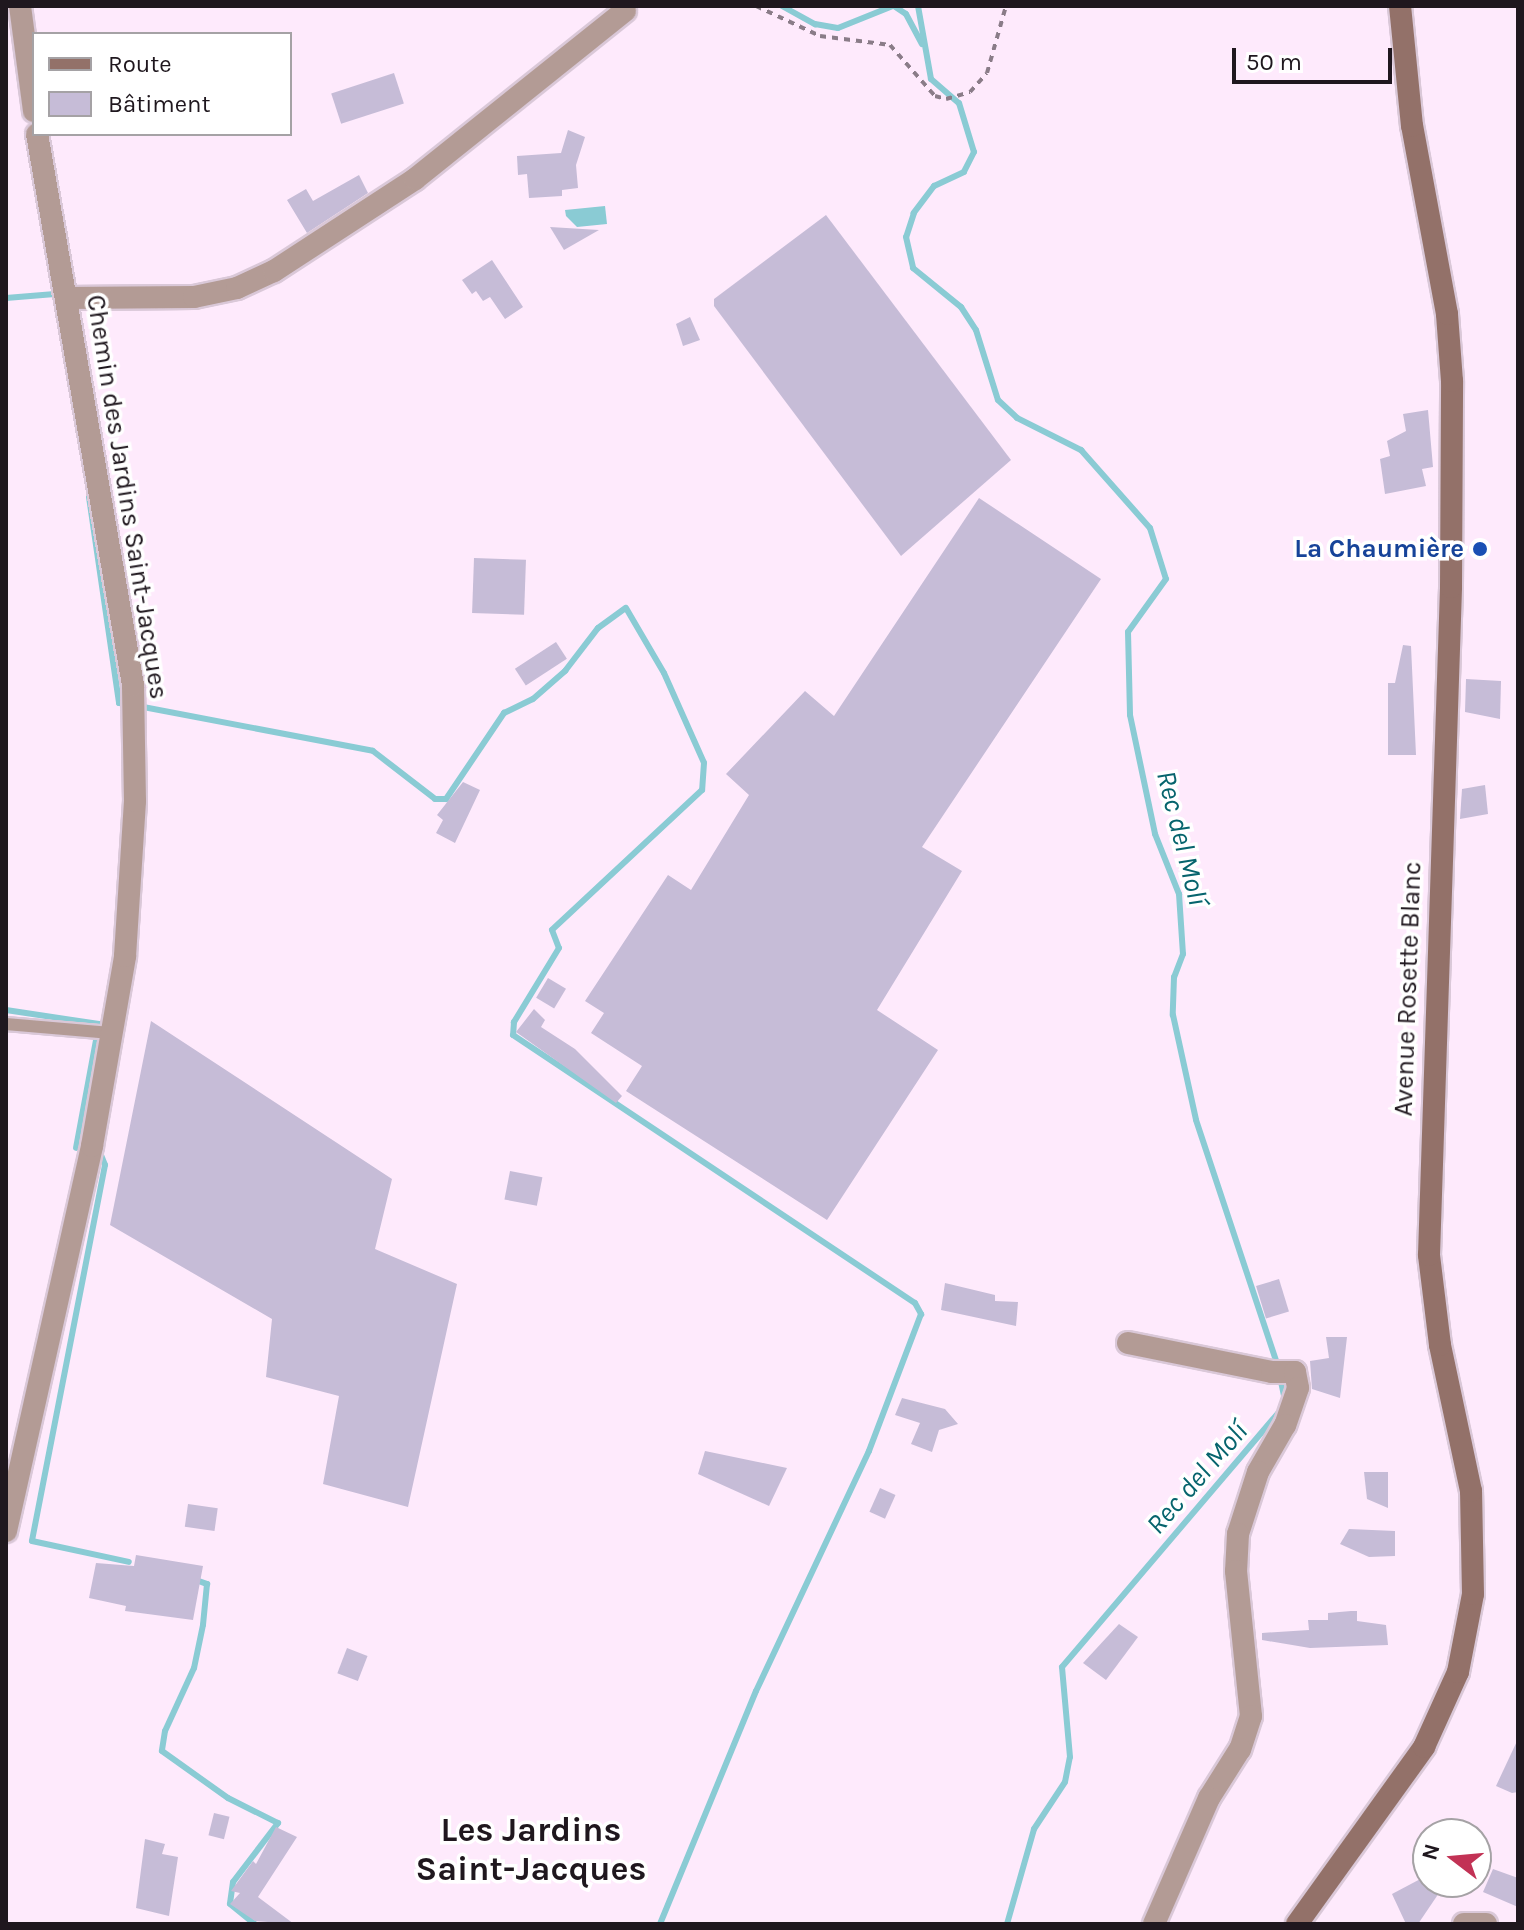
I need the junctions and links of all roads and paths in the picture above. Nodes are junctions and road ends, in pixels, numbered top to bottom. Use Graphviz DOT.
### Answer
graph roads {
  1 [pos="20,6"];
  2 [pos="756,6"];
  3 [pos="1006,6"];
  4 [pos="1400,6"];
  5 [pos="625,11"];
  6 [pos="32,96"];
  7 [pos="37,136"];
  8 [pos="66,298"];
  9 [pos="6,1024"];
  10 [pos="100,1032"];
  11 [pos="1128,1343"];
  12 [pos="6,1531"];
  13 [pos="1154,1924"];
  14 [pos="1297,1924"];
  15 [pos="1464,1924"];
  16 [pos="1486,1924"];
  1 -- 6 [label="street"];
  2 -- 3 [label="path"];
  4 -- 14 [label="main road, Avenue Rosette Blanc"];
  5 -- 8 [label="street"];
  7 -- 8 [label="street, Chemin des Jardins Saint-Jacques"];
  8 -- 10 [label="street, Chemin des Jardins Saint-Jacques"];
  9 -- 10 [label="lane"];
  10 -- 12 [label="street, Chemin des Jardins Saint-Jacques"];
  11 -- 13 [label="street"];
  15 -- 16 [label="street"];
}
